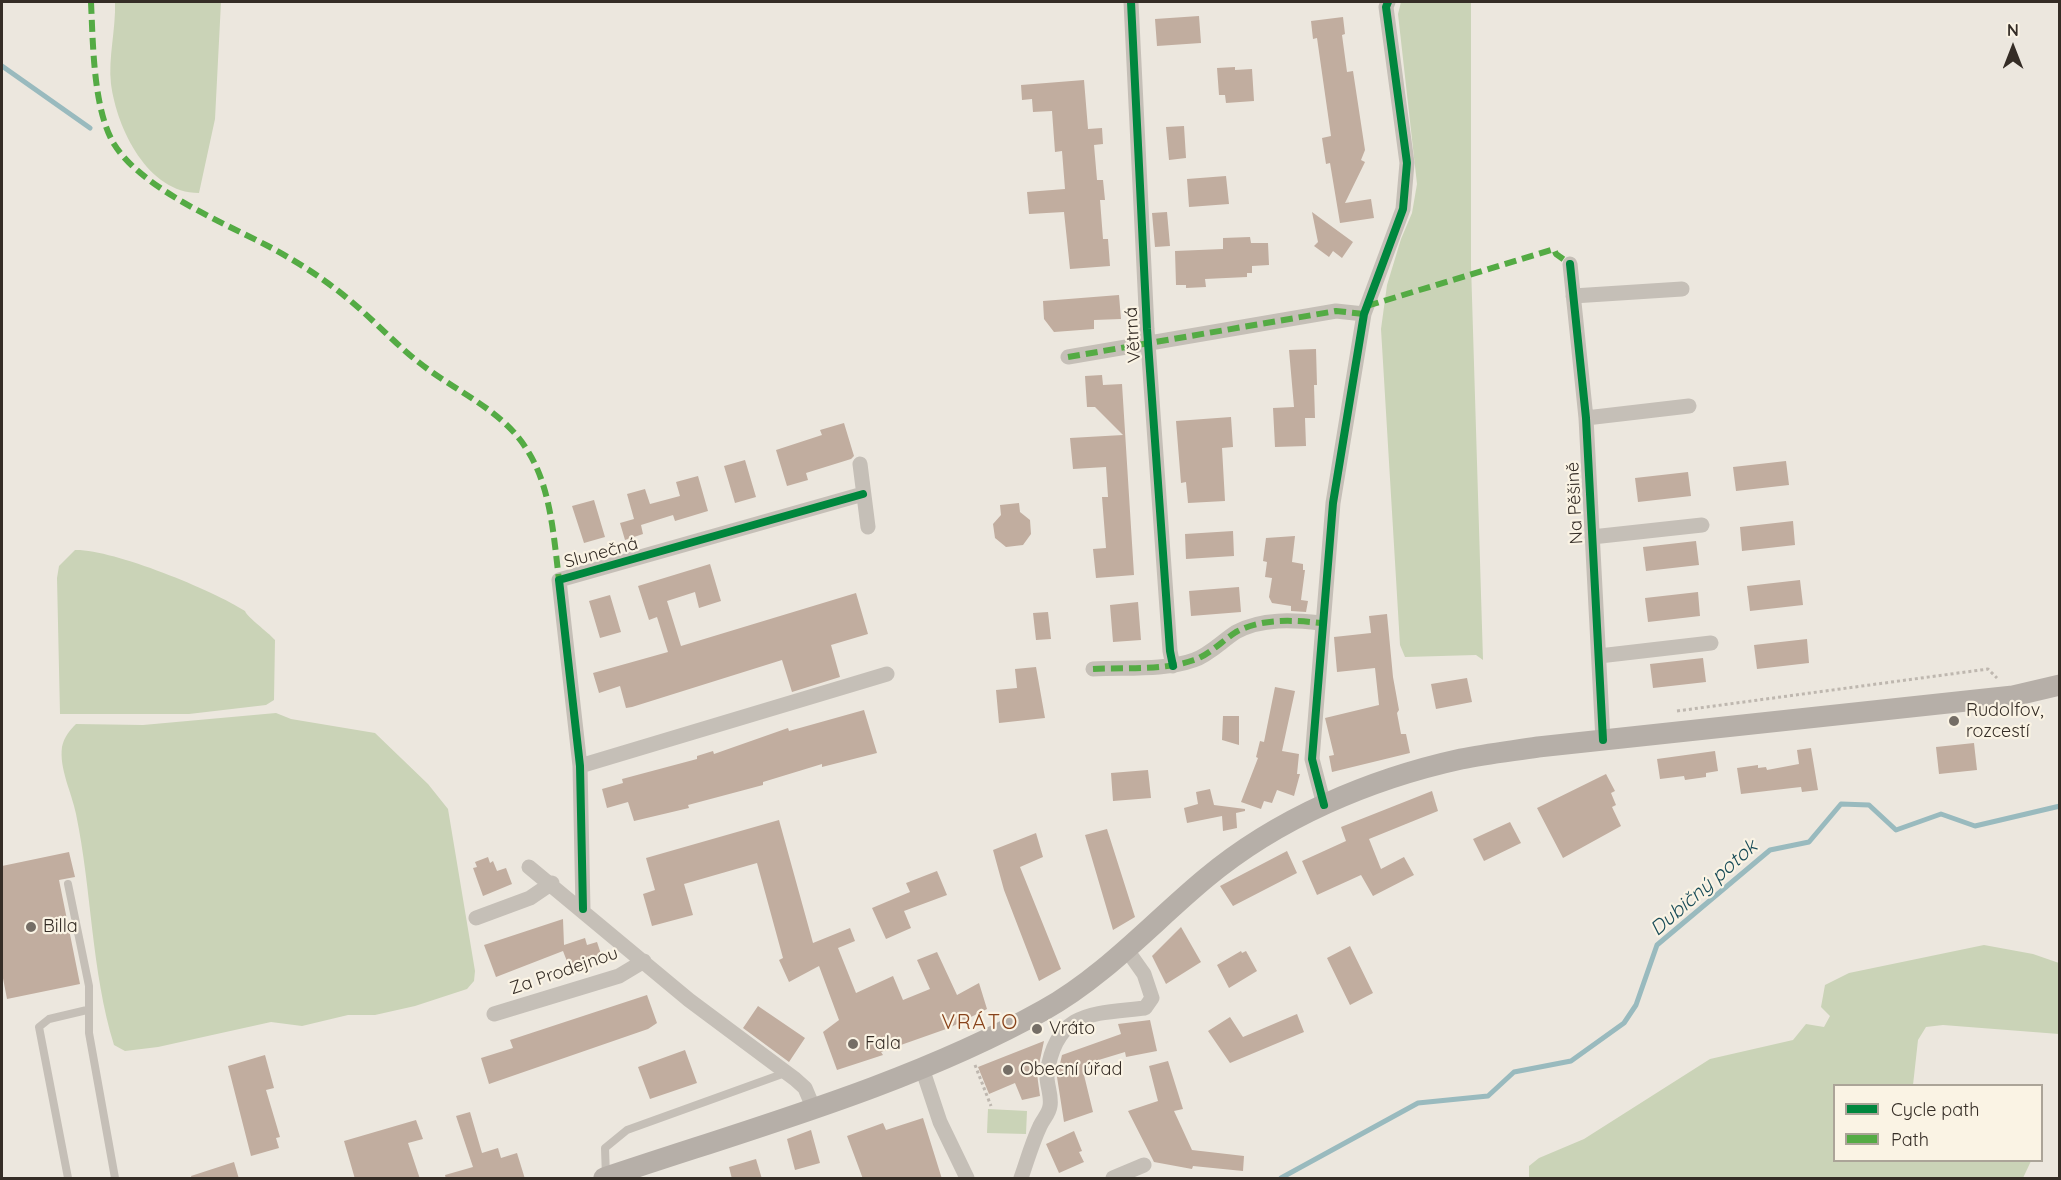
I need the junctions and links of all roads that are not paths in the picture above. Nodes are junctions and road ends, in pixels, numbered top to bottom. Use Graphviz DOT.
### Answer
graph roads {
  1 [pos="1131,2"];
  2 [pos="1388,2"];
  3 [pos="1570,264"];
  4 [pos="1682,288"];
  5 [pos="1573,296"];
  6 [pos="1364,314"];
  7 [pos="1148,342"];
  8 [pos="1068,357"];
  9 [pos="1689,406"];
  10 [pos="1586,418"];
  11 [pos="860,464"];
  12 [pos="863,495"];
  13 [pos="1702,525"];
  14 [pos="868,527"];
  15 [pos="1592,537"];
  16 [pos="1322,623"];
  17 [pos="1710,643"];
  18 [pos="1599,656"];
  19 [pos="1173,666"];
  20 [pos="1093,669"];
  21 [pos="887,674"];
  22 [pos="2060,685"];
  23 [pos="1603,740"];
  24 [pos="580,766"];
  25 [pos="1324,805"];
  26 [pos="529,867"];
  27 [pos="68,885"];
  28 [pos="547,887"];
  29 [pos="583,909"];
  30 [pos="476,918"];
  31 [pos="1127,950"];
  32 [pos="644,961"];
  33 [pos="87,1010"];
  34 [pos="494,1014"];
  35 [pos="922,1068"];
  36 [pos="786,1072"];
  37 [pos="813,1107"];
  38 [pos="1144,1165"];
  39 [pos="605,1178"];
  40 [pos="68,1179"];
  41 [pos="115,1179"];
  42 [pos="967,1179"];
  43 [pos="1021,1179"];
  44 [pos="1113,1179"];
  1 -- 7 [label="street, Větrná"];
  2 -- 6 [label="street"];
  3 -- 5 [label="street, Na Pěšině"];
  4 -- 5 [label="street"];
  5 -- 10 [label="street, Na Pěšině"];
  6 -- 7 [label="street"];
  6 -- 16 [label="street"];
  7 -- 8 [label="street"];
  7 -- 19 [label="street, Větrná"];
  9 -- 10 [label="street"];
  10 -- 15 [label="street, Na Pěšině"];
  11 -- 12 [label="street"];
  12 -- 14 [label="street"];
  12 -- 24 [label="street, Slunečná"];
  13 -- 15 [label="street, Na Pěšině"];
  15 -- 18 [label="street, Na Pěšině"];
  16 -- 19 [label="street"];
  16 -- 25 [label="street"];
  17 -- 18 [label="street"];
  18 -- 23 [label="street, Na Pěšině"];
  19 -- 20 [label="street"];
  21 -- 24 [label="street"];
  22 -- 23 [label="main road"];
  23 -- 25 [label="main road"];
  24 -- 29 [label="street, Slunečná"];
  25 -- 31 [label="main road"];
  26 -- 28 [label="street"];
  27 -- 33 [label="lane"];
  28 -- 29 [label="street"];
  28 -- 30 [label="street"];
  29 -- 32 [label="street"];
  31 -- 35 [label="main road"];
  31 -- 43 [label="street"];
  32 -- 34 [label="street, Za Prodejnou"];
  32 -- 36 [label="street"];
  33 -- 40 [label="lane"];
  33 -- 41 [label="lane"];
  35 -- 37 [label="main road"];
  35 -- 42 [label="street"];
  36 -- 37 [label="street"];
  36 -- 39 [label="lane"];
  37 -- 39 [label="main road"];
  38 -- 44 [label="street"];
}
